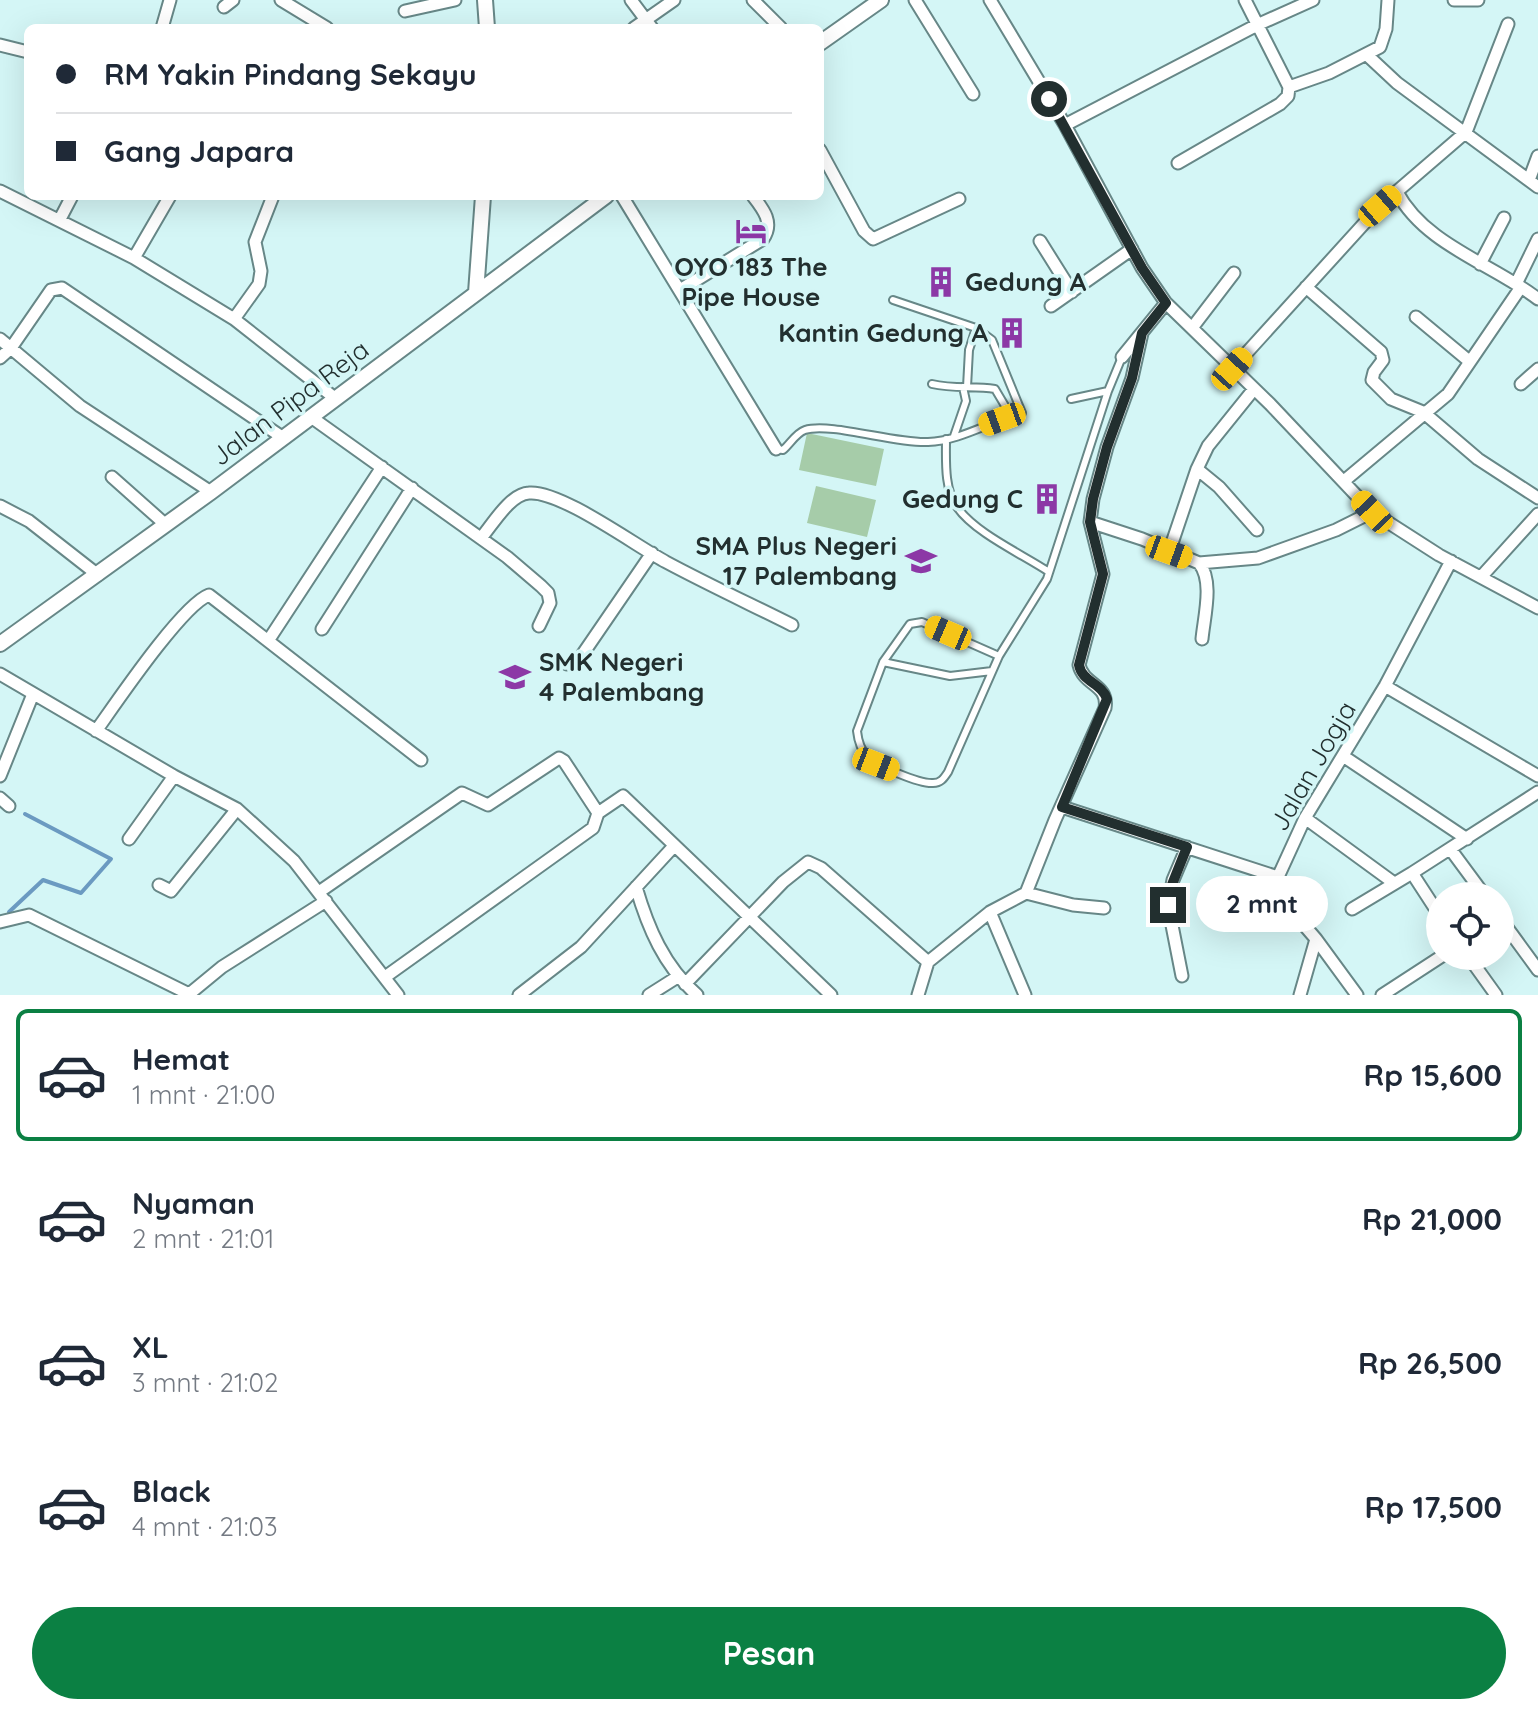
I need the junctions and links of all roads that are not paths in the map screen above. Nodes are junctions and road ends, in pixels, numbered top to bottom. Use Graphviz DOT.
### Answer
graph roads {
  1 [pos="170,0"];
  2 [pos="281,0"];
  3 [pos="455,0"];
  4 [pos="485,0"];
  5 [pos="631,0"];
  6 [pos="674,0"];
  7 [pos="753,0"];
  8 [pos="881,0"];
  9 [pos="915,0"];
  10 [pos="990,0"];
  11 [pos="1245,0"];
  12 [pos="1313,0"];
  13 [pos="1388,0"];
  14 [pos="1454,0"];
  15 [pos="1478,0"];
  16 [pos="405,11"];
  17 [pos="163,24"];
  18 [pos="320,24"];
  19 [pos="487,24"];
  20 [pos="649,24"];
  21 [pos="778,24"];
  22 [pos="1508,24"];
  23 [pos="1257,25"];
  24 [pos="824,40"];
  25 [pos="0,45"];
  26 [pos="24,51"];
  27 [pos="1367,55"];
  28 [pos="1289,87"];
  29 [pos="973,94"];
  30 [pos="1065,125"];
  31 [pos="1466,132"];
  32 [pos="1538,156"];
  33 [pos="824,157"];
  34 [pos="1178,163"];
  35 [pos="1534,184"];
  36 [pos="0,191"];
  37 [pos="1397,192"];
  38 [pos="959,199"];
  39 [pos="70,200"];
  40 [pos="168,200"];
  41 [pos="271,200"];
  42 [pos="483,200"];
  43 [pos="601,200"];
  44 [pos="624,200"];
  45 [pos="755,200"];
  46 [pos="1504,218"];
  47 [pos="60,219"];
  48 [pos="1538,239"];
  49 [pos="1040,241"];
  50 [pos="1132,249"];
  51 [pos="134,258"];
  52 [pos="1480,264"];
  53 [pos="1234,273"];
  54 [pos="1518,286"];
  55 [pos="1306,287"];
  56 [pos="680,290"];
  57 [pos="1072,292"];
  58 [pos="476,293"];
  59 [pos="1538,299"];
  60 [pos="893,300"];
  61 [pos="1166,303"];
  62 [pos="1051,306"];
  63 [pos="1416,317"];
  64 [pos="234,319"];
  65 [pos="976,328"];
  66 [pos="1192,328"];
  67 [pos="1142,333"];
  68 [pos="0,339"];
  69 [pos="11,348"];
  70 [pos="1122,357"];
  71 [pos="0,358"];
  72 [pos="1469,361"];
  73 [pos="1232,369"];
  74 [pos="1538,369"];
  75 [pos="932,384"];
  76 [pos="1521,384"];
  77 [pos="965,387"];
  78 [pos="1254,389"];
  79 [pos="1108,391"];
  80 [pos="336,399"];
  81 [pos="1071,399"];
  82 [pos="1423,412"];
  83 [pos="1011,416"];
  84 [pos="311,417"];
  85 [pos="954,436"];
  86 [pos="282,437"];
  87 [pos="946,439"];
  88 [pos="776,449"];
  89 [pos="382,467"];
  90 [pos="1197,469"];
  91 [pos="112,477"];
  92 [pos="1344,481"];
  93 [pos="412,488"];
  94 [pos="211,492"];
  95 [pos="1538,498"];
  96 [pos="0,506"];
  97 [pos="1372,512"];
  98 [pos="1538,514"];
  99 [pos="1090,522"];
  100 [pos="166,525"];
  101 [pos="1257,530"];
  102 [pos="481,538"];
  103 [pos="1169,552"];
  104 [pos="652,553"];
  105 [pos="1451,561"];
  106 [pos="1199,563"];
  107 [pos="1049,572"];
  108 [pos="98,575"];
  109 [pos="1481,577"];
  110 [pos="1538,608"];
  111 [pos="792,625"];
  112 [pos="539,626"];
  113 [pos="322,629"];
  114 [pos="1202,639"];
  115 [pos="268,641"];
  116 [pos="0,644"];
  117 [pos="999,656"];
  118 [pos="883,662"];
  119 [pos="567,664"];
  120 [pos="992,671"];
  121 [pos="0,674"];
  122 [pos="1385,686"];
  123 [pos="33,694"];
  124 [pos="96,731"];
  125 [pos="1343,756"];
  126 [pos="421,760"];
  127 [pos="0,776"];
  128 [pos="174,776"];
  129 [pos="1538,776"];
  130 [pos="1538,792"];
  131 [pos="1062,807"];
  132 [pos="237,809"];
  133 [pos="598,813"];
  134 [pos="1305,818"];
  135 [pos="129,839"];
  136 [pos="1467,839"];
  137 [pos="674,846"];
  138 [pos="1187,847"];
  139 [pos="1451,850"];
  140 [pos="1412,873"];
  141 [pos="1278,877"];
  142 [pos="1475,882"];
  143 [pos="1394,883"];
  144 [pos="159,885"];
  145 [pos="636,887"];
  146 [pos="1026,893"];
  147 [pos="1426,894"];
  148 [pos="323,896"];
  149 [pos="1104,908"];
  150 [pos="1352,909"];
  151 [pos="990,912"];
  152 [pos="748,916"];
  153 [pos="1,922"];
  154 [pos="1514,937"];
  155 [pos="1316,939"];
  156 [pos="928,962"];
  157 [pos="1426,966"];
  158 [pos="1478,970"];
  159 [pos="1538,970"];
  160 [pos="1182,976"];
  161 [pos="385,977"];
  162 [pos="682,980"];
  163 [pos="189,995"];
  164 [pos="398,995"];
  165 [pos="519,995"];
  166 [pos="649,995"];
  167 [pos="697,995"];
  168 [pos="831,995"];
  169 [pos="918,995"];
  170 [pos="1025,995"];
  171 [pos="1300,995"];
  172 [pos="1357,995"];
  173 [pos="1382,995"];
  174 [pos="1496,995"];
  1 -- 17 [label="street"];
  2 -- 18 [label="street"];
  3 -- 16 [label="street"];
  4 -- 19 [label="street"];
  5 -- 20 [label="street"];
  6 -- 20 [label="street"];
  7 -- 21 [label="street"];
  8 -- 24 [label="street"];
  9 -- 29 [label="street"];
  10 -- 30 [label="street"];
  11 -- 23 [label="street"];
  12 -- 23 [label="street"];
  13 -- 27 [label="street"];
  14 -- 15 [label="street"];
  22 -- 31 [label="street"];
  23 -- 28 [label="street"];
  23 -- 30 [label="street"];
  25 -- 26 [label="street"];
  27 -- 28 [label="street"];
  27 -- 31 [label="street"];
  28 -- 34 [label="street"];
  30 -- 50 [label="street"];
  31 -- 35 [label="street"];
  31 -- 37 [label="street"];
  32 -- 35 [label="street"];
  33 -- 38 [label="street"];
  36 -- 47 [label="street"];
  37 -- 52 [label="street"];
  37 -- 55 [label="street"];
  39 -- 47 [label="street"];
  40 -- 51 [label="street"];
  41 -- 64 [label="street"];
  42 -- 58 [label="street"];
  43 -- 58 [label="street, Jalan Pipa Reja"];
  44 -- 56 [label="street"];
  45 -- 56 [label="street"];
  46 -- 52 [label="street"];
  47 -- 51 [label="street"];
  48 -- 54 [label="street"];
  49 -- 57 [label="street"];
  50 -- 57 [label="street"];
  50 -- 61 [label="street"];
  51 -- 64 [label="street"];
  52 -- 54 [label="street"];
  53 -- 66 [label="street"];
  54 -- 59 [label="street"];
  54 -- 72 [label="street"];
  55 -- 73 [label="street"];
  55 -- 82 [label="street"];
  56 -- 88 [label="street"];
  57 -- 62 [label="street"];
  58 -- 80 [label="street, Jalan Pipa Reja"];
  60 -- 65 [label="lane"];
  61 -- 66 [label="street"];
  61 -- 67 [label="street"];
  63 -- 72 [label="street"];
  64 -- 80 [label="street"];
  65 -- 77 [label="lane"];
  65 -- 83 [label="lane"];
  66 -- 73 [label="street"];
  67 -- 70 [label="street"];
  67 -- 99 [label="street"];
  68 -- 69 [label="street"];
  69 -- 71 [label="street"];
  69 -- 86 [label="street"];
  69 -- 94 [label="street"];
  70 -- 79 [label="lane"];
  72 -- 82 [label="street"];
  73 -- 78 [label="street"];
  74 -- 76 [label="street"];
  75 -- 77 [label="lane"];
  77 -- 83 [label="lane"];
  77 -- 85 [label="lane"];
  78 -- 90 [label="street"];
  78 -- 92 [label="street"];
  79 -- 81 [label="lane"];
  79 -- 107 [label="lane"];
  80 -- 84 [label="street, Jalan Pipa Reja"];
  82 -- 92 [label="street"];
  82 -- 95 [label="street"];
  83 -- 85 [label="lane"];
  84 -- 86 [label="street, Jalan Pipa Reja"];
  84 -- 89 [label="street"];
  85 -- 87 [label="lane"];
  86 -- 94 [label="street, Jalan Pipa Reja"];
  87 -- 88 [label="lane"];
  87 -- 107 [label="lane"];
  89 -- 93 [label="street"];
  89 -- 115 [label="street"];
  90 -- 101 [label="street"];
  90 -- 103 [label="street"];
  91 -- 100 [label="street"];
  92 -- 97 [label="street"];
  93 -- 102 [label="street"];
  93 -- 113 [label="street"];
  94 -- 100 [label="street, Jalan Pipa Reja"];
  96 -- 108 [label="street"];
  97 -- 105 [label="street"];
  97 -- 106 [label="street"];
  98 -- 109 [label="street"];
  99 -- 103 [label="street"];
  99 -- 131 [label="street"];
  100 -- 108 [label="street, Jalan Pipa Reja"];
  102 -- 104 [label="street"];
  102 -- 112 [label="street"];
  103 -- 106 [label="street"];
  104 -- 111 [label="street"];
  104 -- 119 [label="street"];
  105 -- 109 [label="street"];
  105 -- 122 [label="street, Jalan Jogja"];
  106 -- 114 [label="street"];
  107 -- 117 [label="lane"];
  108 -- 116 [label="street, Jalan Pipa Reja"];
  109 -- 110 [label="street"];
  115 -- 124 [label="street"];
  115 -- 126 [label="street"];
  117 -- 118 [label="lane"];
  117 -- 120 [label="lane"];
  118 -- 120 [label="lane"];
  118 -- 120 [label="lane"];
  121 -- 123 [label="street"];
  122 -- 125 [label="street, Jalan Jogja"];
  122 -- 129 [label="street"];
  123 -- 124 [label="street"];
  123 -- 127 [label="street"];
  124 -- 128 [label="street"];
  125 -- 134 [label="street, Jalan Jogja"];
  125 -- 136 [label="street"];
  128 -- 132 [label="street"];
  128 -- 135 [label="street"];
  130 -- 136 [label="street"];
  131 -- 138 [label="street"];
  131 -- 146 [label="street"];
  132 -- 144 [label="street"];
  132 -- 148 [label="street"];
  133 -- 137 [label="street"];
  133 -- 148 [label="street"];
  133 -- 161 [label="street"];
  134 -- 141 [label="street, Jalan Jogja"];
  134 -- 143 [label="street"];
  136 -- 139 [label="street"];
  137 -- 145 [label="street"];
  137 -- 152 [label="street"];
  138 -- 141 [label="street"];
  138 -- 160 [label="street"];
  139 -- 140 [label="street"];
  139 -- 142 [label="street"];
  140 -- 143 [label="street"];
  140 -- 147 [label="street"];
  141 -- 155 [label="street"];
  143 -- 150 [label="street"];
  145 -- 162 [label="street"];
  145 -- 165 [label="street"];
  146 -- 149 [label="street"];
  146 -- 151 [label="street"];
  148 -- 161 [label="street"];
  148 -- 163 [label="street"];
  151 -- 156 [label="street"];
  151 -- 170 [label="street"];
  152 -- 156 [label="street"];
  152 -- 162 [label="street"];
  152 -- 168 [label="street"];
  153 -- 163 [label="street"];
  154 -- 159 [label="street"];
  155 -- 171 [label="street"];
  155 -- 172 [label="street"];
  156 -- 169 [label="street"];
  157 -- 173 [label="street"];
  158 -- 174 [label="street"];
  161 -- 164 [label="street"];
  162 -- 166 [label="street"];
  162 -- 167 [label="street"];
}
